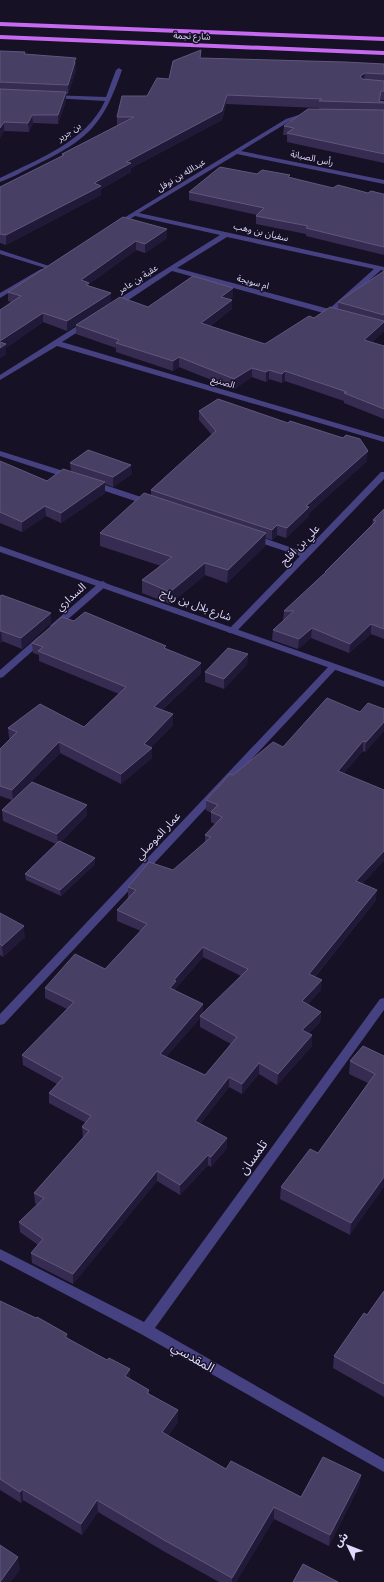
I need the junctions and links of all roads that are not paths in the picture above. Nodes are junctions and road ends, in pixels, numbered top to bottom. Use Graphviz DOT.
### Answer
graph roads {
  1 [pos="0,24"];
  2 [pos="0,38"];
  3 [pos="384,39"];
  4 [pos="384,53"];
  5 [pos="120,70"];
  6 [pos="46,96"];
  7 [pos="108,98"];
  8 [pos="319,113"];
  9 [pos="236,152"];
  10 [pos="0,180"];
  11 [pos="384,182"];
  12 [pos="133,214"];
  13 [pos="107,231"];
  14 [pos="226,234"];
  15 [pos="0,252"];
  16 [pos="54,263"];
  17 [pos="47,267"];
  18 [pos="172,269"];
  19 [pos="382,269"];
  20 [pos="0,296"];
  21 [pos="108,310"];
  22 [pos="330,312"];
  23 [pos="344,316"];
  24 [pos="95,318"];
  25 [pos="56,343"];
  26 [pos="0,378"];
  27 [pos="384,440"];
  28 [pos="0,453"];
  29 [pos="384,474"];
  30 [pos="156,505"];
  31 [pos="246,535"];
  32 [pos="0,549"];
  33 [pos="305,555"];
  34 [pos="103,584"];
  35 [pos="232,631"];
  36 [pos="333,667"];
  37 [pos="0,675"];
  38 [pos="384,684"];
  39 [pos="384,1002"];
  40 [pos="0,1021"];
  41 [pos="0,1254"];
  42 [pos="146,1330"];
  43 [pos="384,1466"];
  1 -- 3 [label="main road, شارع نجمة"];
  2 -- 4 [label="main road, شارع نجمة"];
  5 -- 7 [label="street, بن جرير"];
  6 -- 7 [label="street"];
  7 -- 10 [label="street, بن جرير"];
  8 -- 9 [label="street, عبدالله بن نوفل"];
  9 -- 11 [label="street, رأس الصبانة"];
  9 -- 12 [label="street, عبدالله بن نوفل"];
  12 -- 13 [label="street, عبدالله بن نوفل"];
  12 -- 14 [label="street, سفيان بن وهب"];
  14 -- 18 [label="street, عقبة بن عامر"];
  14 -- 19 [label="street, سفيان بن وهب"];
  15 -- 17 [label="street"];
  16 -- 17 [label="street"];
  17 -- 20 [label="street"];
  18 -- 21 [label="street, عقبة بن عامر"];
  18 -- 22 [label="street, ام سويجة"];
  19 -- 22 [label="street"];
  22 -- 23 [label="street, ام سويجة"];
  24 -- 25 [label="street"];
  25 -- 26 [label="street"];
  25 -- 27 [label="street, الصنيع"];
  28 -- 30 [label="street"];
  29 -- 33 [label="street, علي بن افلح"];
  31 -- 33 [label="street"];
  32 -- 34 [label="street, شارع بلال بن رباح"];
  33 -- 35 [label="street, علي بن افلح"];
  34 -- 35 [label="street, شارع بلال بن رباح"];
  34 -- 37 [label="street, السداري"];
  35 -- 36 [label="street, شارع بلال بن رباح"];
  36 -- 38 [label="street, شارع بلال بن رباح"];
  36 -- 40 [label="street, عمار الموصلي"];
  39 -- 42 [label="street, تلمسان"];
  41 -- 42 [label="street, المقدسي"];
  42 -- 43 [label="street, المقدسي"];
}
